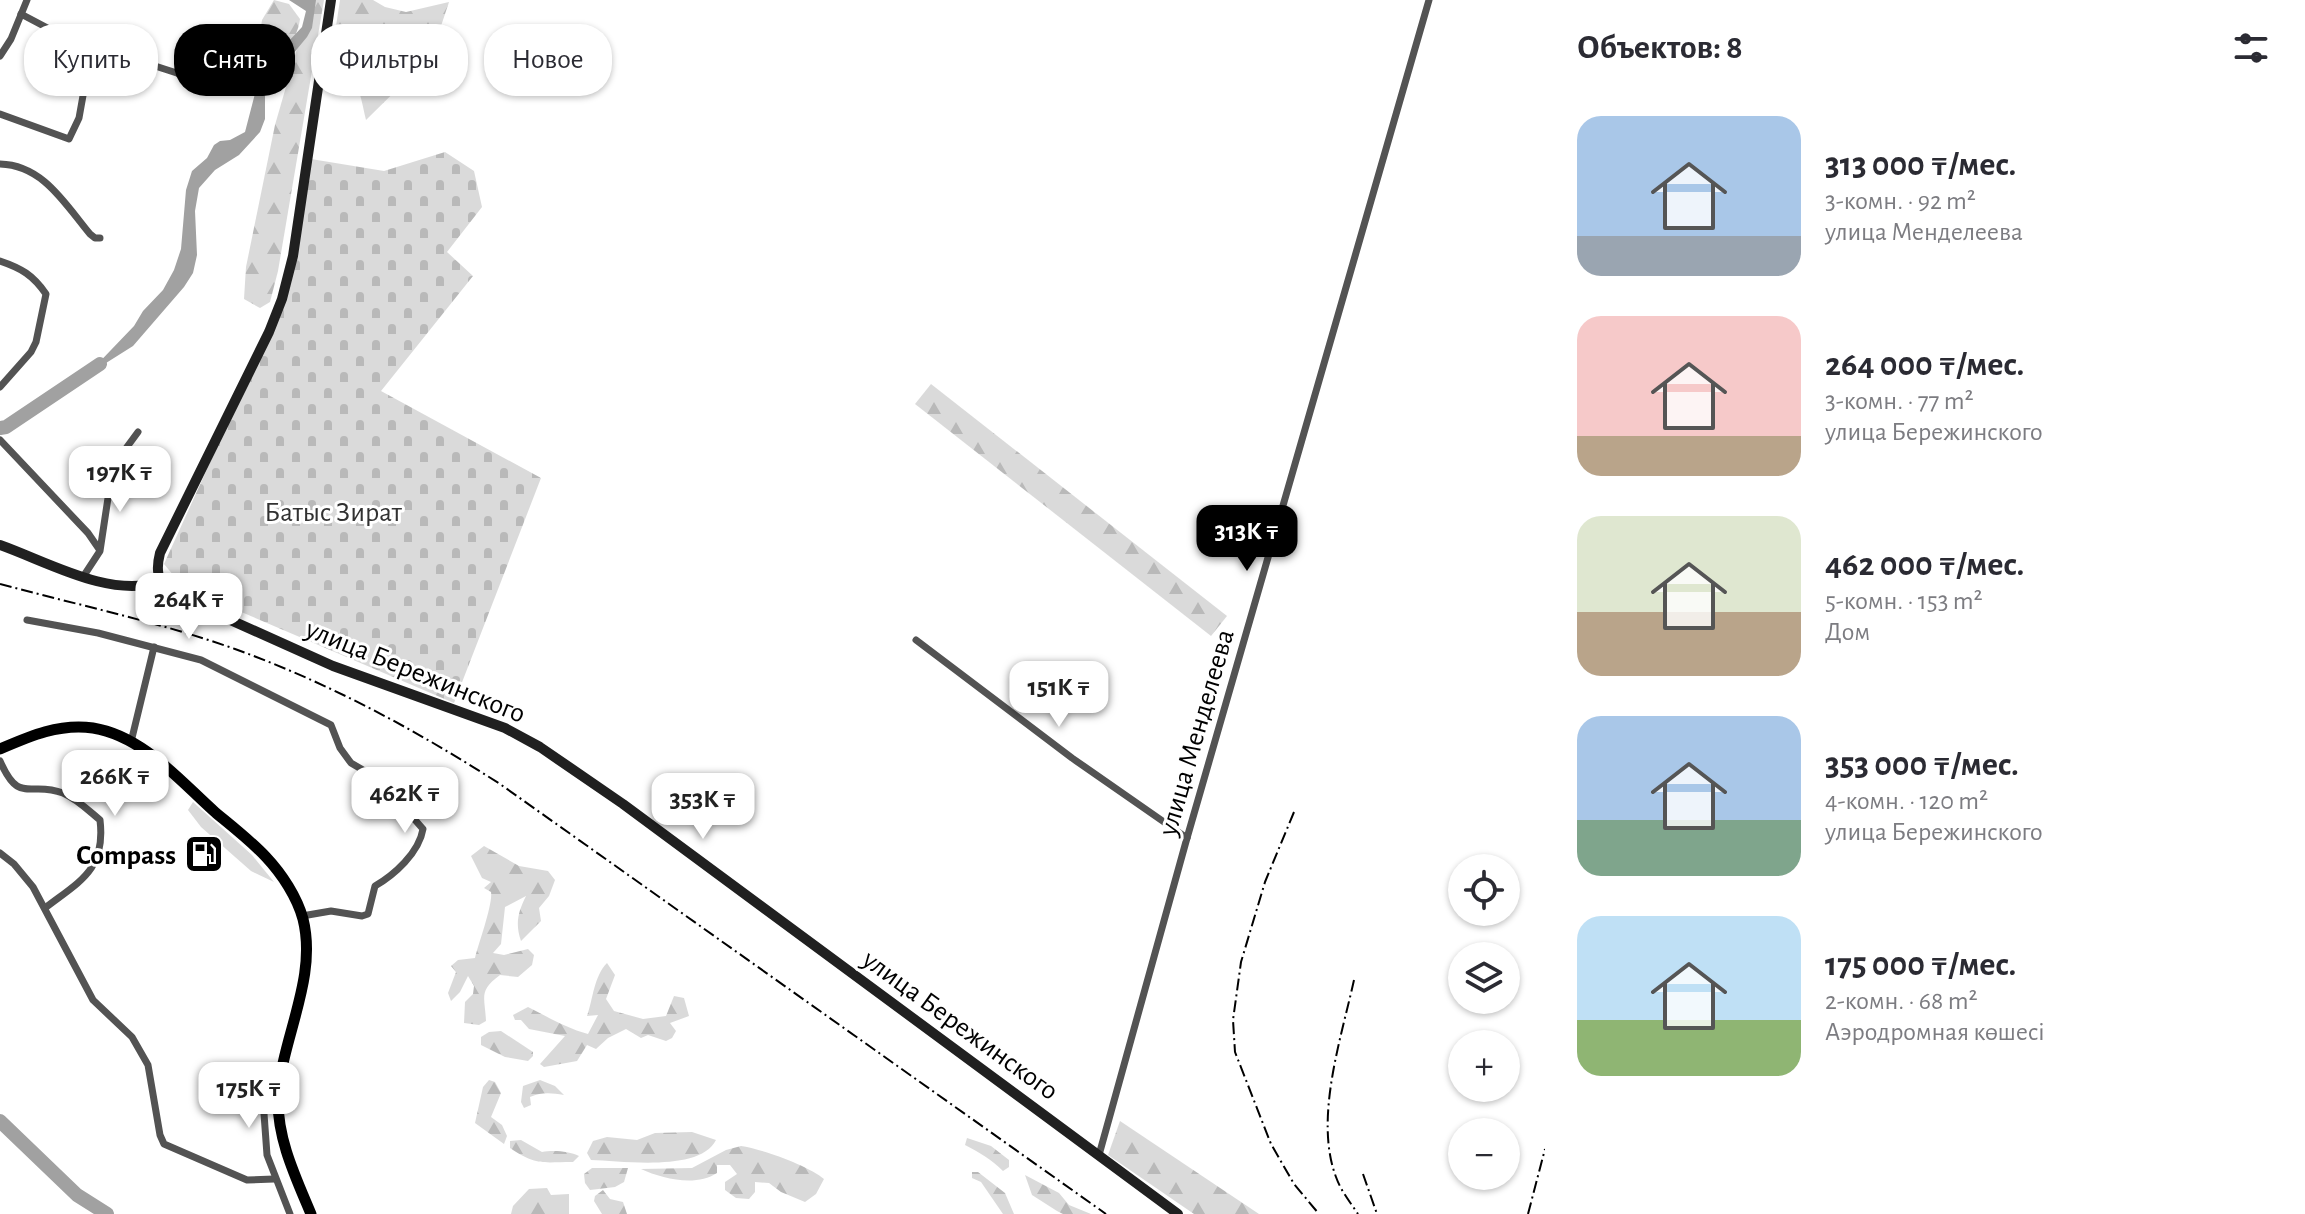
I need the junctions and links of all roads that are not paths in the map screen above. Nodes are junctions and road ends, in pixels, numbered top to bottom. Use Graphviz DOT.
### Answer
graph roads {
  1 [pos="27,0"];
  2 [pos="331,0"];
  3 [pos="1429,0"];
  4 [pos="21,14"];
  5 [pos="40,24"];
  6 [pos="0,56"];
  7 [pos="83,96"];
  8 [pos="0,114"];
  9 [pos="0,164"];
  10 [pos="100,238"];
  11 [pos="0,261"];
  12 [pos="0,387"];
  13 [pos="138,432"];
  14 [pos="0,440"];
  15 [pos="0,545"];
  16 [pos="100,551"];
  17 [pos="83,577"];
  18 [pos="159,582"];
  19 [pos="27,620"];
  20 [pos="916,640"];
  21 [pos="154,647"];
  22 [pos="131,742"];
  23 [pos="0,749"];
  24 [pos="0,761"];
  25 [pos="1187,838"];
  26 [pos="0,853"];
  27 [pos="45,908"];
  28 [pos="302,916"];
  29 [pos="283,1065"];
  30 [pos="1099,1155"];
  31 [pos="274,1179"];
  32 [pos="290,1214"];
  33 [pos="311,1214"];
  34 [pos="1178,1214"];
  1 -- 4 [label="street"];
  2 -- 18 [label="main road"];
  3 -- 25 [label="street, улица Менделеева"];
  4 -- 5 [label="street"];
  4 -- 6 [label="street"];
  7 -- 8 [label="street"];
  9 -- 10 [label="street"];
  11 -- 12 [label="street"];
  13 -- 16 [label="street"];
  14 -- 16 [label="street"];
  15 -- 17 [label="main road"];
  16 -- 17 [label="street"];
  17 -- 18 [label="main road"];
  18 -- 30 [label="main road, улица Бережинского"];
  19 -- 21 [label="street"];
  20 -- 25 [label="street"];
  21 -- 22 [label="street"];
  21 -- 28 [label="street"];
  22 -- 23 [label="main road"];
  22 -- 28 [label="main road"];
  24 -- 27 [label="street"];
  25 -- 30 [label="street, улица Менделеева"];
  26 -- 27 [label="street"];
  27 -- 31 [label="street"];
  28 -- 29 [label="main road"];
  29 -- 31 [label="street"];
  29 -- 33 [label="main road"];
  30 -- 34 [label="main road, улица Бережинского"];
  31 -- 32 [label="street"];
}
